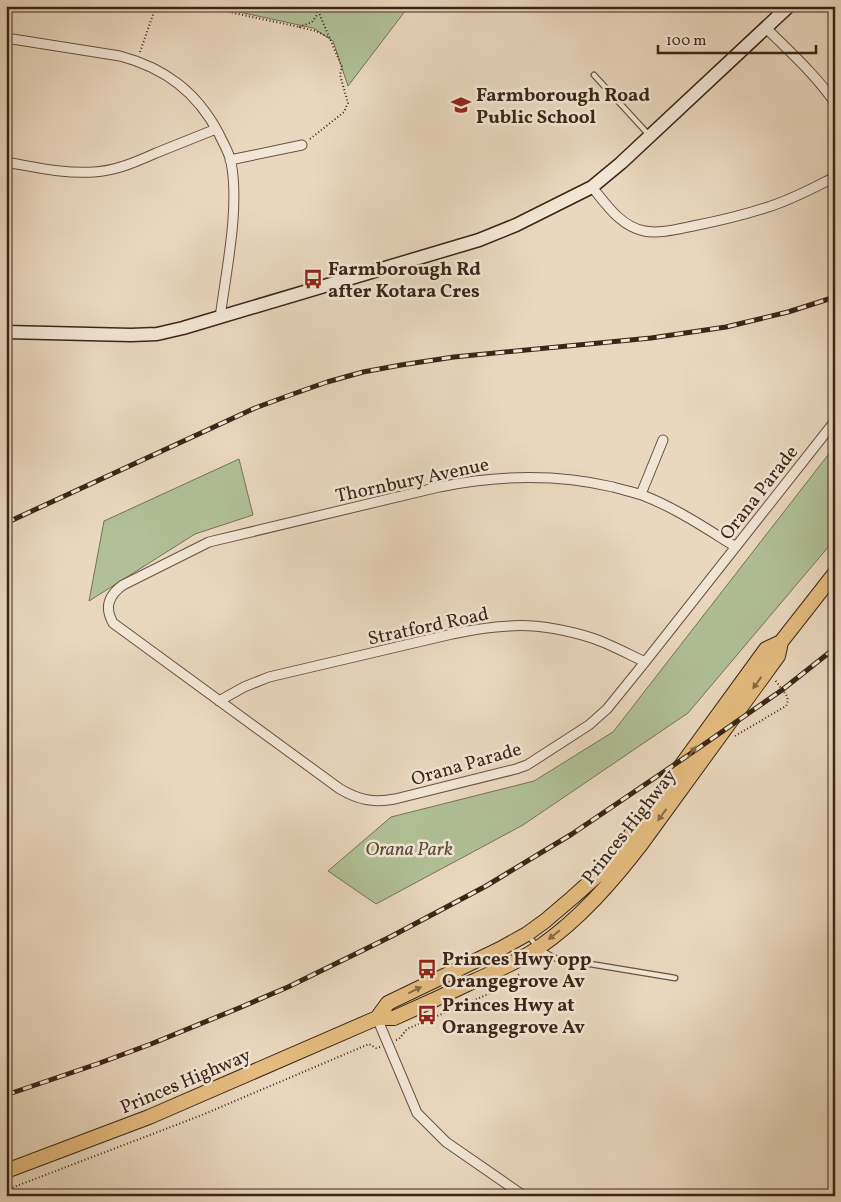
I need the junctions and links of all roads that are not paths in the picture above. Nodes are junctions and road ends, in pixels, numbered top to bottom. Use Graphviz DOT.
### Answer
graph roads {
  1 [pos="789,6"];
  2 [pos="766,28"];
  3 [pos="6,38"];
  4 [pos="594,75"];
  5 [pos="835,103"];
  6 [pos="216,128"];
  7 [pos="650,136"];
  8 [pos="302,145"];
  9 [pos="230,160"];
  10 [pos="6,162"];
  11 [pos="835,177"];
  12 [pos="592,187"];
  13 [pos="220,318"];
  14 [pos="6,332"];
  15 [pos="835,421"];
  16 [pos="663,440"];
  17 [pos="641,494"];
  18 [pos="736,547"];
  19 [pos="835,573"];
  20 [pos="108,609"];
  21 [pos="781,642"];
  22 [pos="645,662"];
  23 [pos="219,701"];
  24 [pos="527,934"];
  25 [pos="538,948"];
  26 [pos="675,978"];
  27 [pos="377,1018"];
  28 [pos="6,1171"];
  29 [pos="524,1196"];
  1 -- 2 [label="street"];
  2 -- 5 [label="street"];
  2 -- 7 [label="street"];
  3 -- 6 [label="street"];
  4 -- 7 [label="lane"];
  6 -- 9 [label="street"];
  6 -- 10 [label="street"];
  7 -- 12 [label="street"];
  8 -- 9 [label="street"];
  9 -- 13 [label="street"];
  11 -- 12 [label="street"];
  12 -- 13 [label="street"];
  13 -- 14 [label="street"];
  15 -- 18 [label="street, Orana Parade"];
  16 -- 17 [label="street"];
  17 -- 18 [label="street, Thornbury Avenue"];
  17 -- 20 [label="street, Thornbury Avenue"];
  18 -- 22 [label="street, Orana Parade"];
  19 -- 21 [label="main road, Princes Highway"];
  20 -- 23 [label="street, Orana Parade"];
  24 -- 21 [label="main road, Princes Highway, one-way"];
  21 -- 25 [label="main road, Princes Highway, one-way"];
  22 -- 23 [label="street, Stratford Road"];
  22 -- 23 [label="street, Orana Parade"];
  24 -- 25 [label="lane"];
  27 -- 24 [label="main road, Princes Highway, one-way"];
  25 -- 26 [label="lane"];
  25 -- 27 [label="main road, Princes Highway"];
  27 -- 28 [label="main road, Princes Highway"];
  27 -- 29 [label="street"];
}
